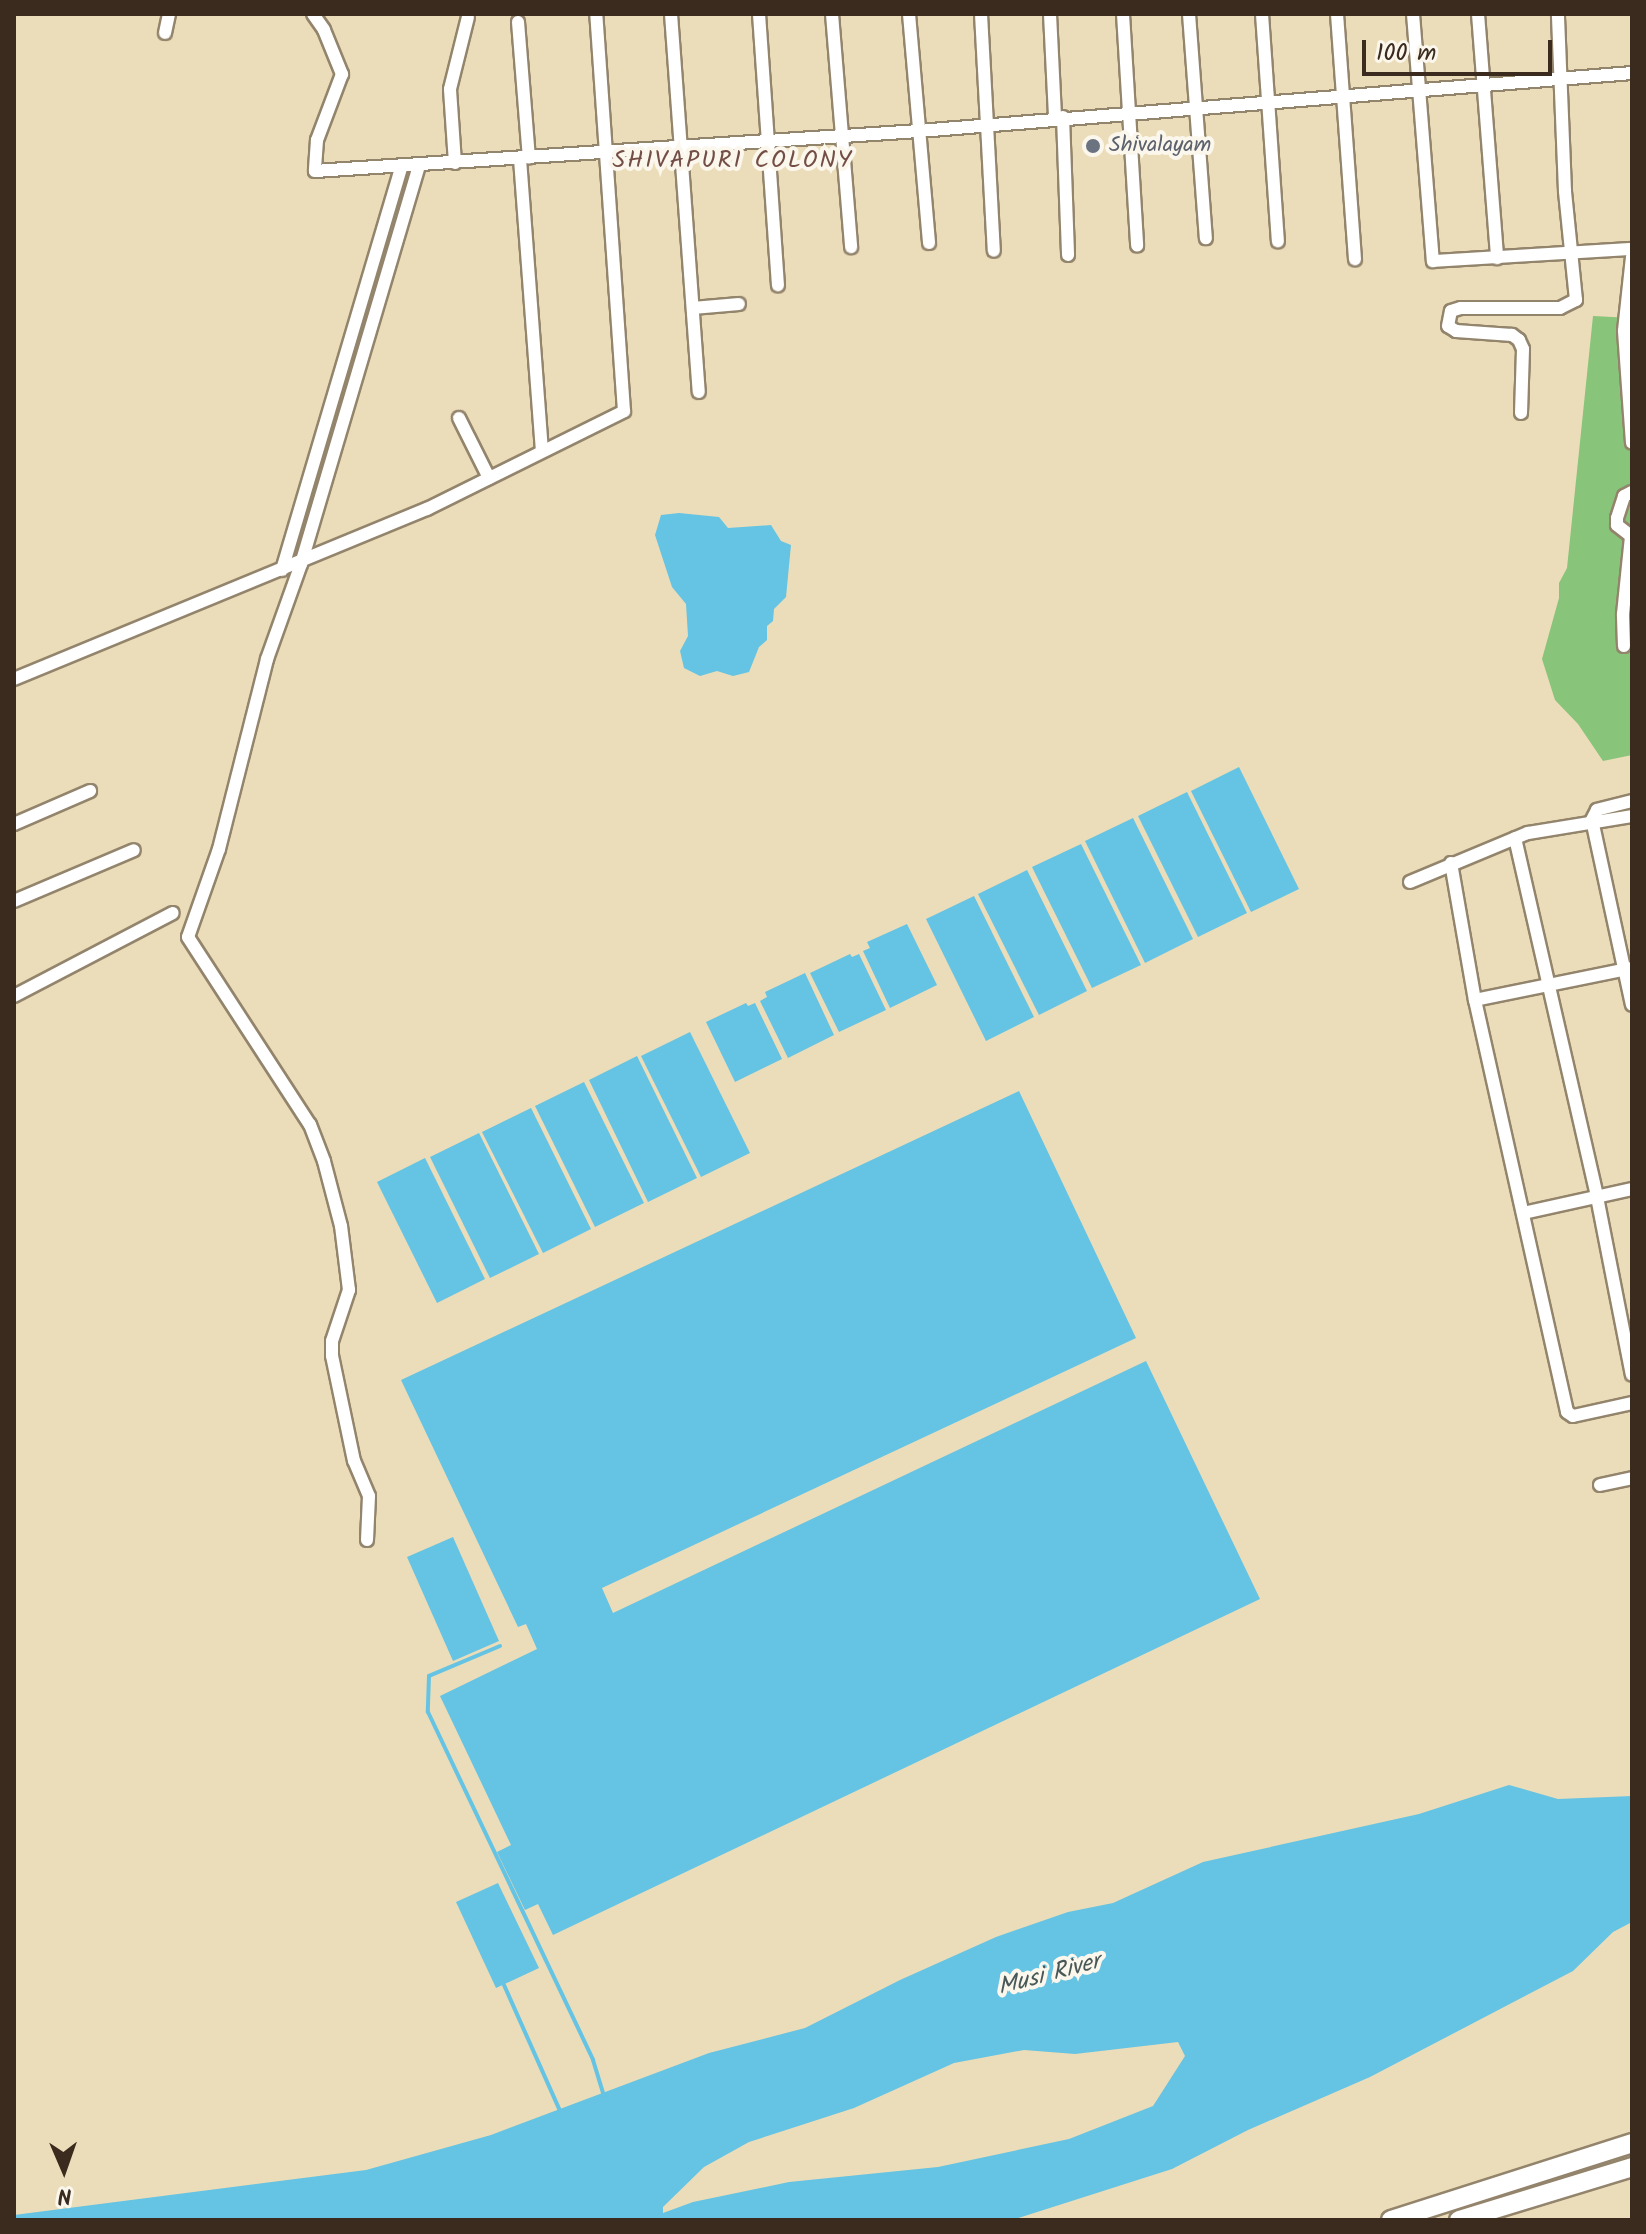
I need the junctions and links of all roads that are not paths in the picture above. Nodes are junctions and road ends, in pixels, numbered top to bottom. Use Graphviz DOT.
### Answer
graph roads {
  1 [pos="169,14"];
  2 [pos="313,14"];
  3 [pos="596,14"];
  4 [pos="671,14"];
  5 [pos="759,14"];
  6 [pos="832,14"];
  7 [pos="909,14"];
  8 [pos="981,14"];
  9 [pos="1050,14"];
  10 [pos="1123,14"];
  11 [pos="1189,14"];
  12 [pos="1262,14"];
  13 [pos="1337,14"];
  14 [pos="1413,14"];
  15 [pos="1478,14"];
  16 [pos="1558,14"];
  17 [pos="468,17"];
  18 [pos="518,22"];
  19 [pos="165,33"];
  20 [pos="1632,73"];
  21 [pos="1560,79"];
  22 [pos="1484,85"];
  23 [pos="1419,90"];
  24 [pos="1343,96"];
  25 [pos="1269,102"];
  26 [pos="1194,109"];
  27 [pos="1129,113"];
  28 [pos="1059,118"];
  29 [pos="986,125"];
  30 [pos="919,131"];
  31 [pos="843,135"];
  32 [pos="768,140"];
  33 [pos="679,147"];
  34 [pos="606,153"];
  35 [pos="525,159"];
  36 [pos="455,163"];
  37 [pos="419,165"];
  38 [pos="401,167"];
  39 [pos="1206,238"];
  40 [pos="1278,241"];
  41 [pos="929,243"];
  42 [pos="1137,246"];
  43 [pos="851,247"];
  44 [pos="1632,249"];
  45 [pos="994,251"];
  46 [pos="1571,254"];
  47 [pos="1068,255"];
  48 [pos="1632,257"];
  49 [pos="1497,258"];
  50 [pos="1355,259"];
  51 [pos="778,285"];
  52 [pos="739,304"];
  53 [pos="693,308"];
  54 [pos="346,357"];
  55 [pos="360,361"];
  56 [pos="699,392"];
  57 [pos="1521,413"];
  58 [pos="459,418"];
  59 [pos="1632,443"];
  60 [pos="542,451"];
  61 [pos="489,478"];
  62 [pos="1632,492"];
  63 [pos="301,564"];
  64 [pos="282,570"];
  65 [pos="1624,646"];
  66 [pos="14,679"];
  67 [pos="90,791"];
  68 [pos="1632,801"];
  69 [pos="1632,816"];
  70 [pos="1592,820"];
  71 [pos="14,824"];
  72 [pos="1515,838"];
  73 [pos="134,850"];
  74 [pos="1451,863"];
  75 [pos="1410,882"];
  76 [pos="14,901"];
  77 [pos="173,913"];
  78 [pos="1628,968"];
  79 [pos="1549,985"];
  80 [pos="14,996"];
  81 [pos="1475,1000"];
  82 [pos="1632,1005"];
  83 [pos="1632,1189"];
  84 [pos="1597,1197"];
  85 [pos="1523,1213"];
  86 [pos="1632,1375"];
  87 [pos="1632,1403"];
  88 [pos="1632,1478"];
  89 [pos="1600,1485"];
  90 [pos="367,1540"];
  91 [pos="1632,2143"];
  92 [pos="1632,2167"];
  93 [pos="1391,2220"];
  94 [pos="1459,2220"];
  1 -- 19 [label="street"];
  2 -- 38 [label="street"];
  3 -- 34 [label="street"];
  4 -- 33 [label="street"];
  5 -- 32 [label="street"];
  6 -- 31 [label="street"];
  7 -- 30 [label="street"];
  8 -- 29 [label="street"];
  9 -- 28 [label="street"];
  10 -- 27 [label="street"];
  11 -- 26 [label="street"];
  12 -- 25 [label="street"];
  13 -- 24 [label="street"];
  14 -- 23 [label="street"];
  15 -- 22 [label="street"];
  16 -- 21 [label="street"];
  17 -- 36 [label="street"];
  18 -- 35 [label="street"];
  20 -- 21 [label="street"];
  21 -- 22 [label="street"];
  21 -- 46 [label="street"];
  22 -- 23 [label="street"];
  22 -- 49 [label="street"];
  23 -- 24 [label="street"];
  23 -- 49 [label="street"];
  24 -- 25 [label="street"];
  24 -- 50 [label="street"];
  25 -- 26 [label="street"];
  25 -- 40 [label="street"];
  26 -- 27 [label="street"];
  26 -- 39 [label="street"];
  27 -- 28 [label="street"];
  27 -- 42 [label="street"];
  28 -- 29 [label="street"];
  28 -- 47 [label="street"];
  29 -- 30 [label="street"];
  29 -- 45 [label="street"];
  30 -- 31 [label="street"];
  30 -- 41 [label="street"];
  31 -- 32 [label="street"];
  31 -- 43 [label="street"];
  32 -- 33 [label="street"];
  32 -- 51 [label="street"];
  33 -- 34 [label="street"];
  33 -- 53 [label="street"];
  34 -- 35 [label="street"];
  34 -- 60 [label="street"];
  35 -- 36 [label="street"];
  35 -- 60 [label="street"];
  36 -- 37 [label="street"];
  37 -- 38 [label="street"];
  37 -- 55 [label="street"];
  38 -- 54 [label="street"];
  44 -- 46 [label="street"];
  46 -- 49 [label="street"];
  46 -- 57 [label="street"];
  48 -- 59 [label="street"];
  52 -- 53 [label="street"];
  53 -- 56 [label="street"];
  54 -- 55 [label="street"];
  54 -- 64 [label="street"];
  55 -- 63 [label="street"];
  58 -- 61 [label="street"];
  60 -- 61 [label="street"];
  61 -- 63 [label="street"];
  62 -- 65 [label="street"];
  63 -- 64 [label="street"];
  63 -- 90 [label="street"];
  64 -- 66 [label="street"];
  67 -- 71 [label="street"];
  68 -- 70 [label="street"];
  69 -- 70 [label="street"];
  70 -- 72 [label="street"];
  70 -- 78 [label="street"];
  72 -- 74 [label="street"];
  72 -- 79 [label="street"];
  73 -- 76 [label="street"];
  74 -- 75 [label="street"];
  74 -- 81 [label="street"];
  77 -- 80 [label="street"];
  78 -- 79 [label="street"];
  78 -- 82 [label="street"];
  79 -- 81 [label="street"];
  79 -- 84 [label="street"];
  81 -- 85 [label="street"];
  83 -- 84 [label="street"];
  84 -- 85 [label="street"];
  84 -- 86 [label="street"];
  85 -- 87 [label="street"];
  88 -- 89 [label="street"];
  91 -- 93 [label="street"];
  92 -- 94 [label="street"];
}
